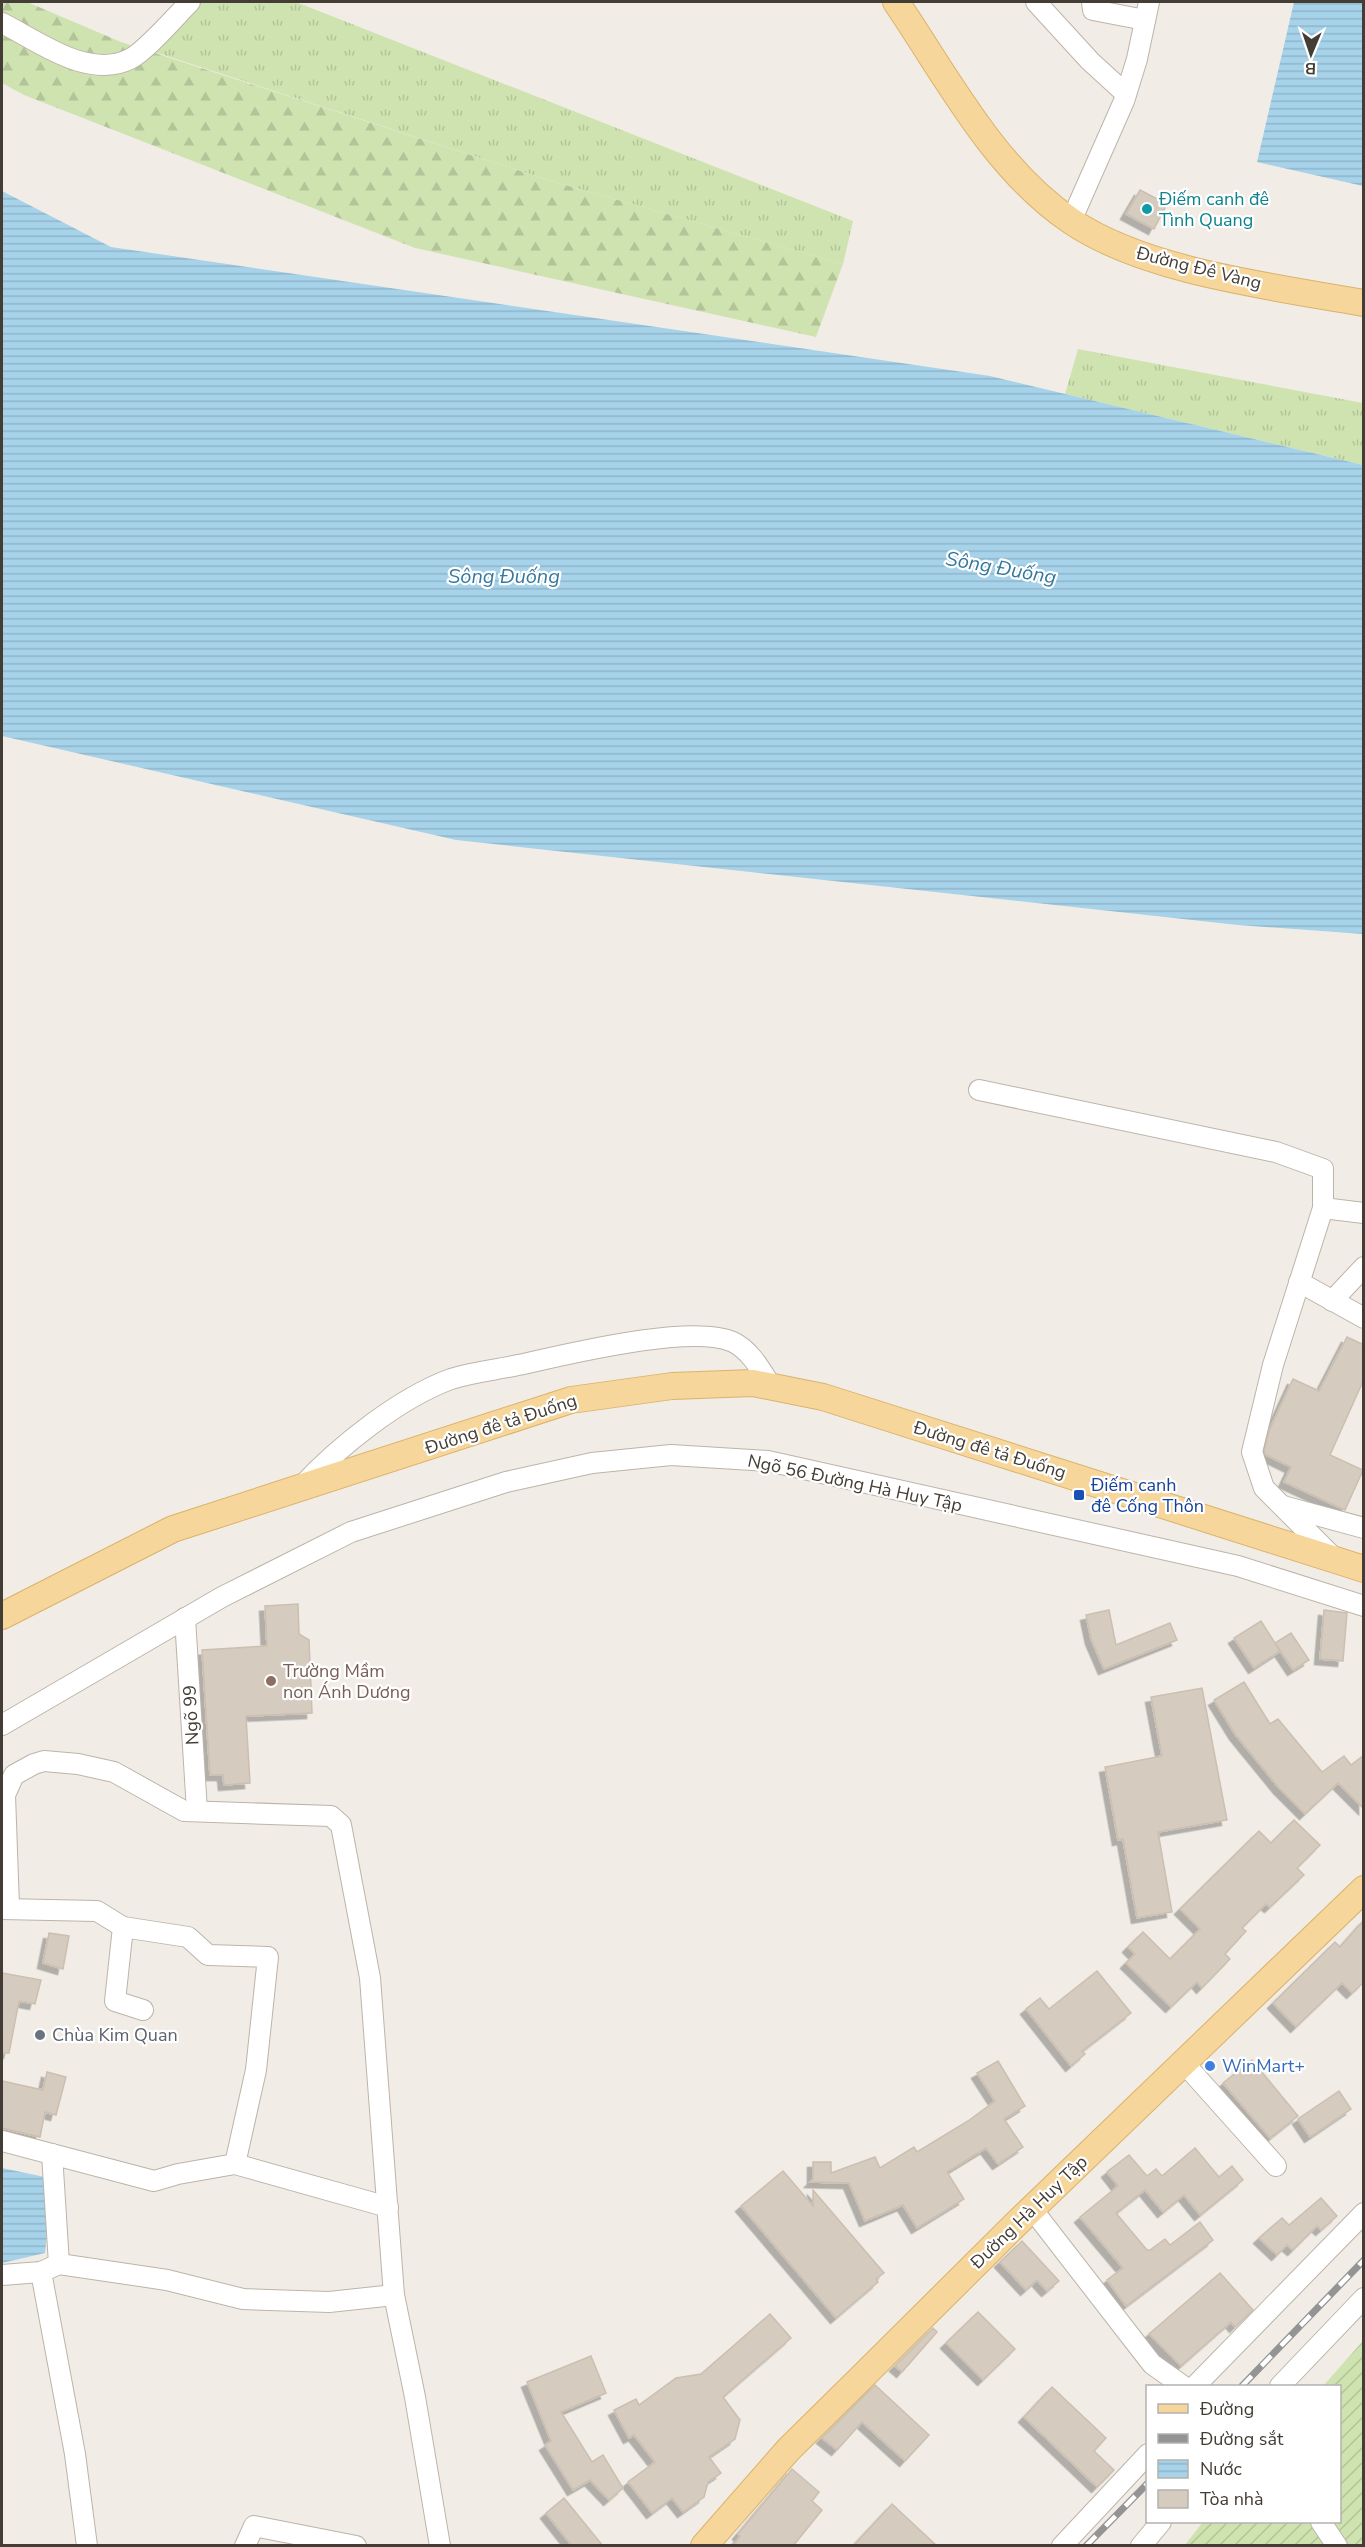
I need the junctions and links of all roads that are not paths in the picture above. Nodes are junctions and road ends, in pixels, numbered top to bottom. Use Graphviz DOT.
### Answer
graph roads {
  1 [pos="190,2"];
  2 [pos="896,2"];
  3 [pos="1036,2"];
  4 [pos="1092,2"];
  5 [pos="1147,11"];
  6 [pos="2,23"];
  7 [pos="1126,94"];
  8 [pos="1071,221"];
  9 [pos="1364,303"];
  10 [pos="979,1090"];
  11 [pos="1323,1208"];
  12 [pos="1364,1213"];
  13 [pos="1364,1267"];
  14 [pos="1299,1282"];
  15 [pos="1332,1301"];
  16 [pos="1364,1318"];
  17 [pos="771,1386"];
  18 [pos="299,1489"];
  19 [pos="1281,1505"];
  20 [pos="1364,1528"];
  21 [pos="1335,1559"];
  22 [pos="1364,1569"];
  23 [pos="1364,1606"];
  24 [pos="2,1616"];
  25 [pos="185,1618"];
  26 [pos="2,1725"];
  27 [pos="8,1770"];
  28 [pos="197,1811"];
  29 [pos="1364,1889"];
  30 [pos="5,1908"];
  31 [pos="123,1927"];
  32 [pos="143,2010"];
  33 [pos="1183,2062"];
  34 [pos="2,2141"];
  35 [pos="52,2154"];
  36 [pos="235,2164"];
  37 [pos="1276,2166"];
  38 [pos="388,2207"];
  39 [pos="1032,2209"];
  40 [pos="1364,2212"];
  41 [pos="50,2268"];
  42 [pos="2,2275"];
  43 [pos="393,2295"];
  44 [pos="1364,2298"];
  45 [pos="1182,2385"];
  46 [pos="1196,2385"];
  47 [pos="1281,2385"];
  48 [pos="1146,2456"];
  49 [pos="1160,2523"];
  50 [pos="1322,2523"];
  51 [pos="87,2546"];
  52 [pos="245,2546"];
  53 [pos="356,2546"];
  54 [pos="440,2546"];
  55 [pos="704,2546"];
  56 [pos="1062,2546"];
  57 [pos="1141,2546"];
  58 [pos="1337,2546"];
  1 -- 6 [label="street"];
  2 -- 8 [label="main road, Đường Đê Vàng"];
  3 -- 7 [label="street"];
  4 -- 5 [label="street"];
  5 -- 7 [label="street"];
  7 -- 8 [label="street"];
  8 -- 9 [label="main road, Đường Đê Vàng"];
  10 -- 11 [label="street"];
  11 -- 12 [label="street"];
  11 -- 14 [label="street"];
  13 -- 15 [label="street"];
  14 -- 15 [label="street"];
  14 -- 19 [label="street"];
  15 -- 16 [label="street"];
  17 -- 18 [label="main road, Đường đê tả Đuống"];
  17 -- 18 [label="street"];
  17 -- 21 [label="main road, Đường đê tả Đuống"];
  18 -- 24 [label="main road, Đường đê tả Đuống"];
  19 -- 20 [label="street"];
  19 -- 21 [label="street"];
  21 -- 22 [label="main road, Đường đê tả Đuống"];
  23 -- 25 [label="street, Ngõ 56 Đường Hà Huy Tập"];
  25 -- 26 [label="street, Ngõ 56 Đường Hà Huy Tập"];
  25 -- 28 [label="street, Ngõ 99"];
  27 -- 28 [label="street"];
  27 -- 30 [label="street"];
  28 -- 38 [label="street"];
  29 -- 33 [label="main road, Đường Hà Huy Tập"];
  30 -- 31 [label="street"];
  31 -- 32 [label="street"];
  31 -- 36 [label="street"];
  33 -- 37 [label="street"];
  33 -- 39 [label="main road, Đường Hà Huy Tập"];
  34 -- 35 [label="street"];
  35 -- 36 [label="street"];
  35 -- 41 [label="street"];
  36 -- 38 [label="street"];
  38 -- 43 [label="street"];
  39 -- 45 [label="street"];
  39 -- 55 [label="main road, Đường Hà Huy Tập"];
  40 -- 46 [label="street"];
  41 -- 42 [label="street"];
  41 -- 43 [label="street"];
  41 -- 51 [label="street"];
  43 -- 54 [label="street"];
  44 -- 47 [label="street"];
  48 -- 56 [label="street"];
  49 -- 57 [label="street"];
  50 -- 58 [label="street"];
  52 -- 53 [label="street"];
}
